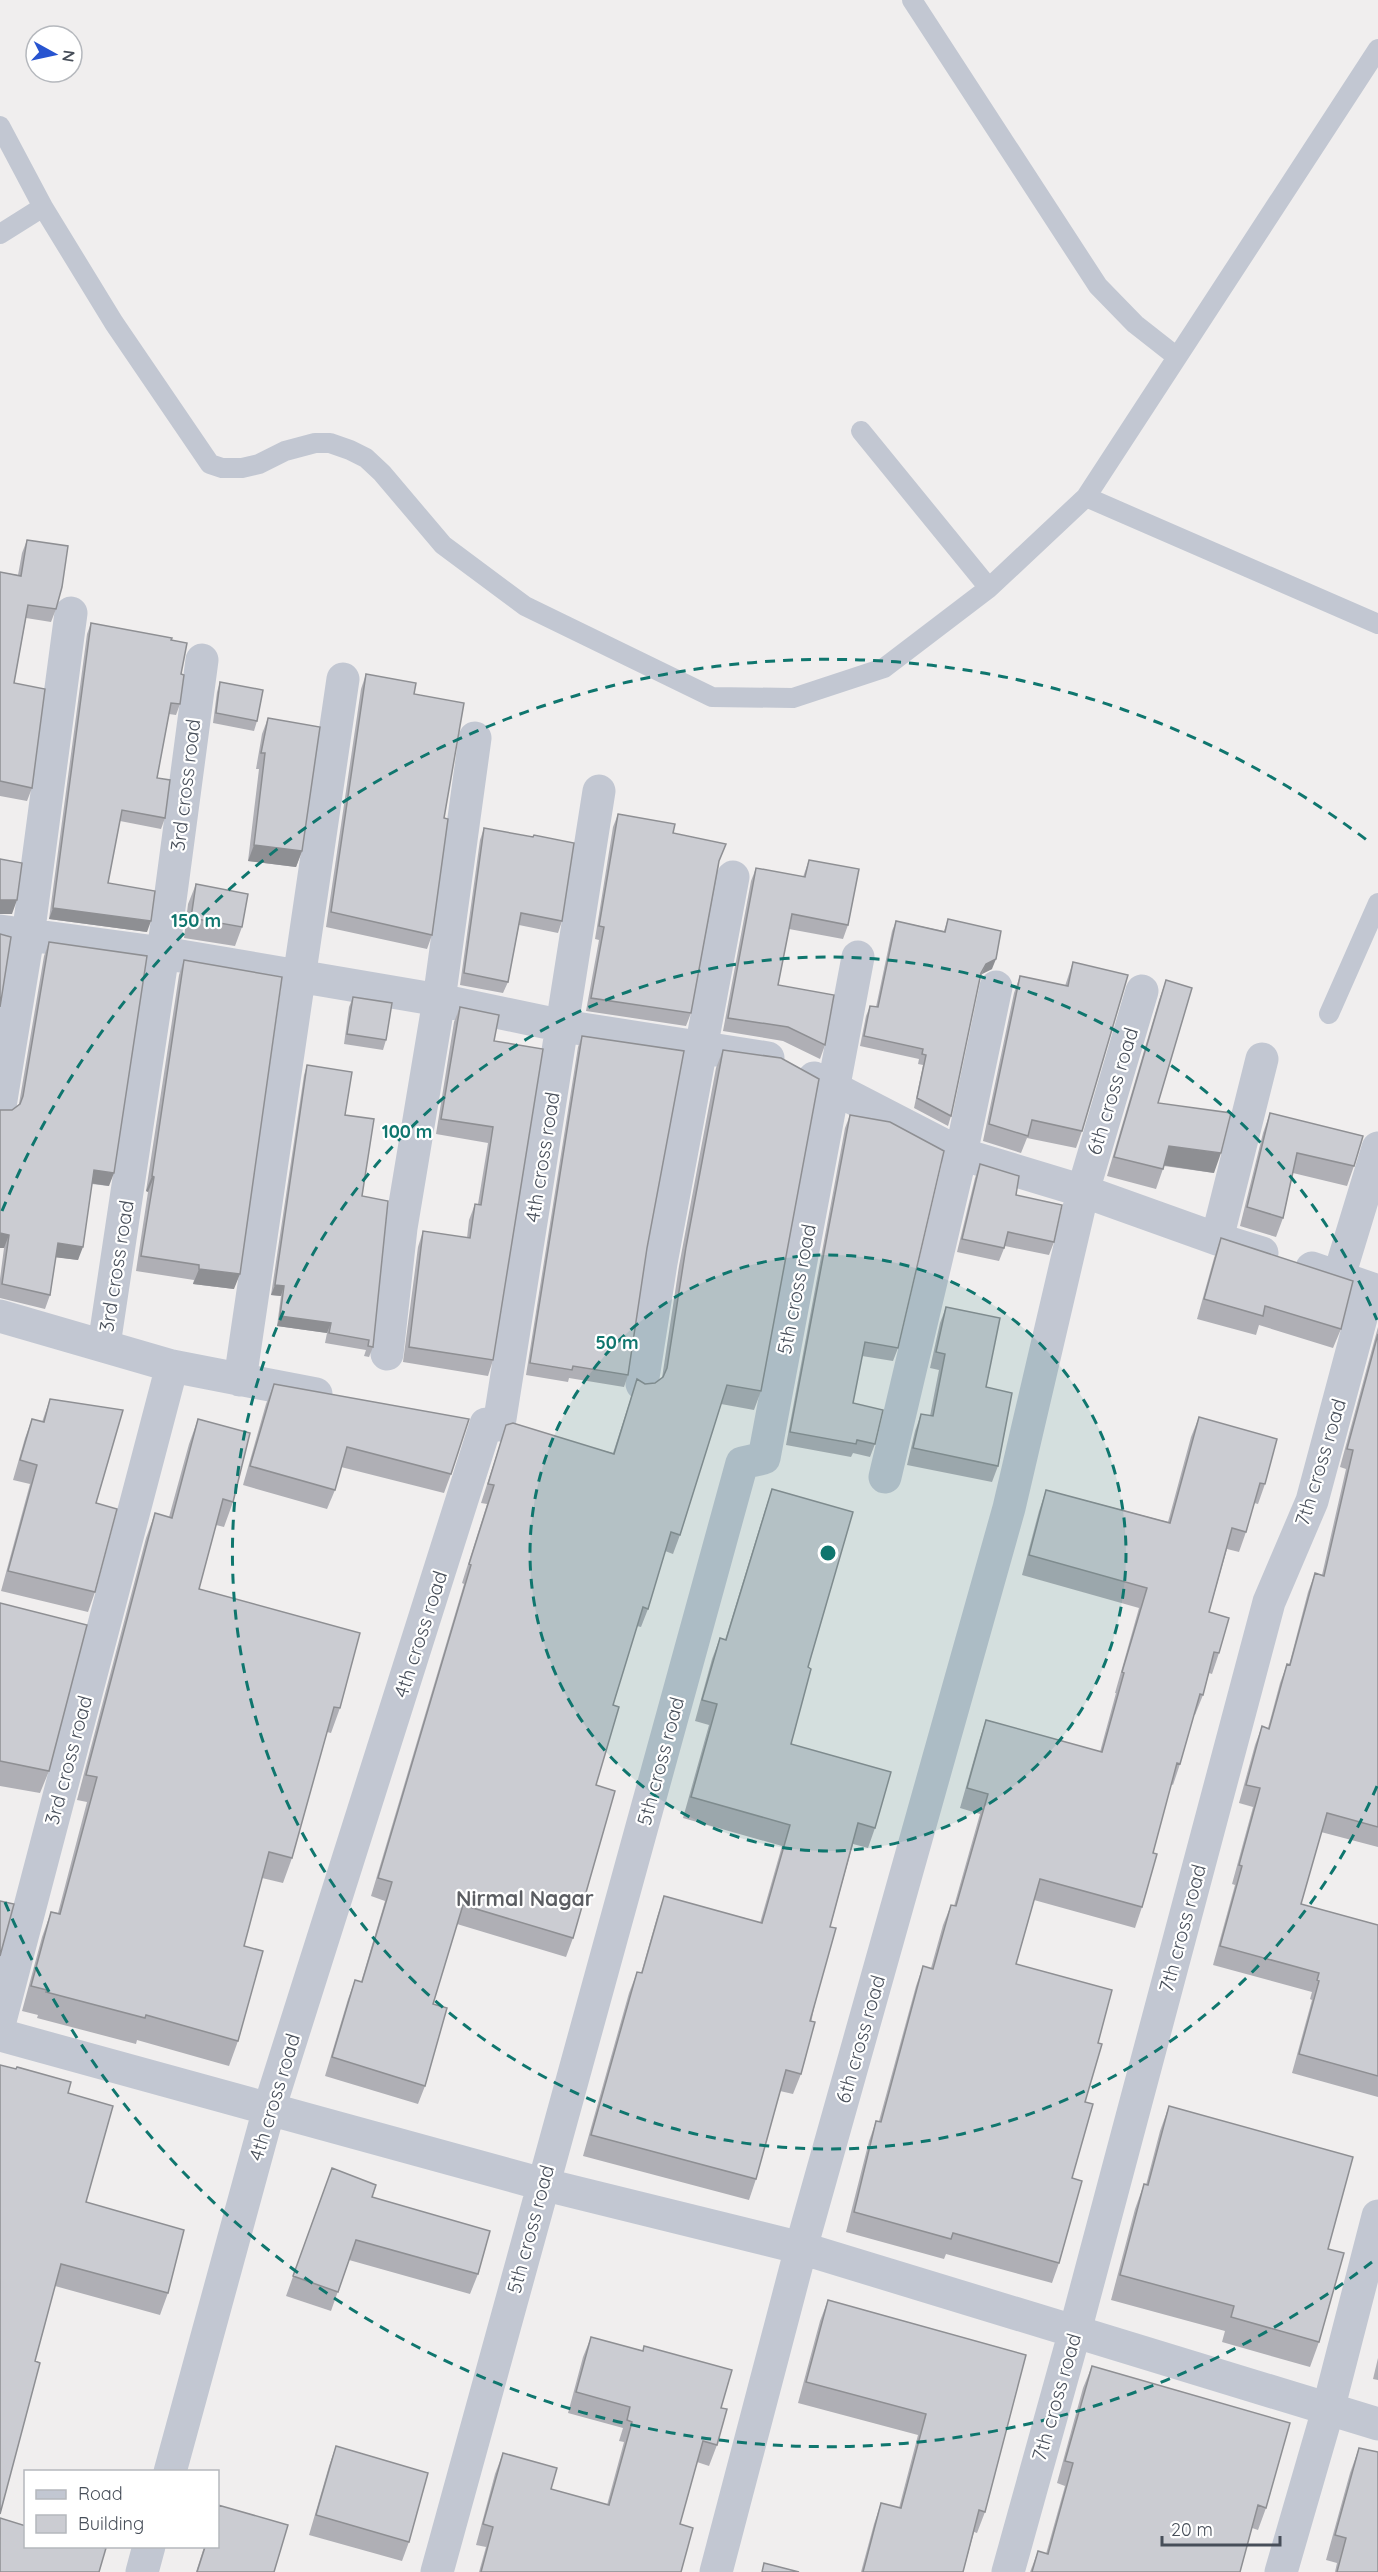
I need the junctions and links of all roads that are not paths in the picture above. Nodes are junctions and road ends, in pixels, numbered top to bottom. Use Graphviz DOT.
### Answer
graph roads {
  1 [pos="912,0"];
  2 [pos="1378,49"];
  3 [pos="0,126"];
  4 [pos="43,207"];
  5 [pos="0,234"];
  6 [pos="1177,357"];
  7 [pos="861,431"];
  8 [pos="1086,497"];
  9 [pos="989,588"];
  10 [pos="71,613"];
  11 [pos="1378,624"];
  12 [pos="202,660"];
  13 [pos="343,679"];
  14 [pos="475,738"];
  15 [pos="599,791"];
  16 [pos="733,877"];
  17 [pos="1378,903"];
  18 [pos="14,934"];
  19 [pos="163,953"];
  20 [pos="858,957"];
  21 [pos="300,977"];
  22 [pos="996,987"];
  23 [pos="1142,991"];
  24 [pos="439,1000"];
  25 [pos="1329,1014"];
  26 [pos="563,1026"];
  27 [pos="701,1049"];
  28 [pos="1262,1059"];
  29 [pos="833,1088"];
  30 [pos="0,1106"];
  31 [pos="1378,1148"];
  32 [pos="961,1154"];
  33 [pos="1083,1191"];
  34 [pos="1217,1239"];
  35 [pos="1339,1276"];
  36 [pos="1374,1289"];
  37 [pos="0,1317"];
  38 [pos="104,1345"];
  39 [pos="387,1354"];
  40 [pos="172,1366"];
  41 [pos="240,1380"];
  42 [pos="642,1384"];
  43 [pos="343,1399"];
  44 [pos="453,1418"];
  45 [pos="486,1424"];
  46 [pos="885,1478"];
  47 [pos="68,1626"];
  48 [pos="101,1634"];
  49 [pos="0,2021"];
  50 [pos="0,2035"];
  51 [pos="269,2109"];
  52 [pos="542,2184"];
  53 [pos="1378,2216"];
  54 [pos="801,2248"];
  55 [pos="1075,2331"];
  56 [pos="1328,2410"];
  57 [pos="1378,2424"];
  58 [pos="171,2470"];
  59 [pos="149,2548"];
  60 [pos="142,2572"];
  61 [pos="437,2572"];
  62 [pos="716,2572"];
  63 [pos="1008,2572"];
  64 [pos="1281,2572"];
  1 -- 6 [label="lane"];
  2 -- 6 [label="lane"];
  3 -- 4 [label="lane"];
  4 -- 5 [label="lane"];
  4 -- 9 [label="lane"];
  6 -- 8 [label="lane"];
  7 -- 9 [label="lane"];
  8 -- 9 [label="lane"];
  8 -- 11 [label="lane"];
  10 -- 18 [label="street"];
  12 -- 19 [label="street, 3rd cross road"];
  13 -- 21 [label="street"];
  14 -- 24 [label="street"];
  15 -- 26 [label="street, 4th cross road"];
  16 -- 27 [label="street"];
  17 -- 25 [label="lane"];
  18 -- 19 [label="street"];
  18 -- 30 [label="street"];
  19 -- 21 [label="street"];
  19 -- 38 [label="street, 3rd cross road"];
  20 -- 29 [label="street, 5th cross road"];
  21 -- 24 [label="street"];
  21 -- 41 [label="street"];
  22 -- 32 [label="street"];
  23 -- 33 [label="street, 6th cross road"];
  24 -- 26 [label="street"];
  24 -- 39 [label="street"];
  26 -- 27 [label="street"];
  26 -- 45 [label="street, 4th cross road"];
  27 -- 29 [label="street"];
  27 -- 42 [label="street"];
  28 -- 34 [label="street"];
  29 -- 32 [label="street"];
  29 -- 52 [label="street, 5th cross road"];
  31 -- 35 [label="street"];
  32 -- 33 [label="street"];
  32 -- 46 [label="street"];
  33 -- 34 [label="street"];
  33 -- 54 [label="street, 6th cross road"];
  34 -- 35 [label="street"];
  35 -- 36 [label="street"];
  36 -- 55 [label="street, 7th cross road"];
  37 -- 38 [label="street"];
  38 -- 40 [label="street, 3rd cross road"];
  40 -- 41 [label="street"];
  40 -- 48 [label="street, 3rd cross road"];
  41 -- 43 [label="street"];
  44 -- 45 [label="street"];
  45 -- 51 [label="street, 4th cross road"];
  47 -- 48 [label="street"];
  48 -- 49 [label="street, 3rd cross road"];
  50 -- 51 [label="street"];
  51 -- 52 [label="street"];
  51 -- 58 [label="street, 4th cross road"];
  52 -- 54 [label="street"];
  52 -- 61 [label="street, 5th cross road"];
  53 -- 56 [label="street"];
  54 -- 55 [label="street"];
  54 -- 62 [label="street, 6th cross road"];
  55 -- 56 [label="street"];
  55 -- 63 [label="street, 7th cross road"];
  56 -- 57 [label="street"];
  56 -- 64 [label="street"];
  59 -- 60 [label="street"];
}
